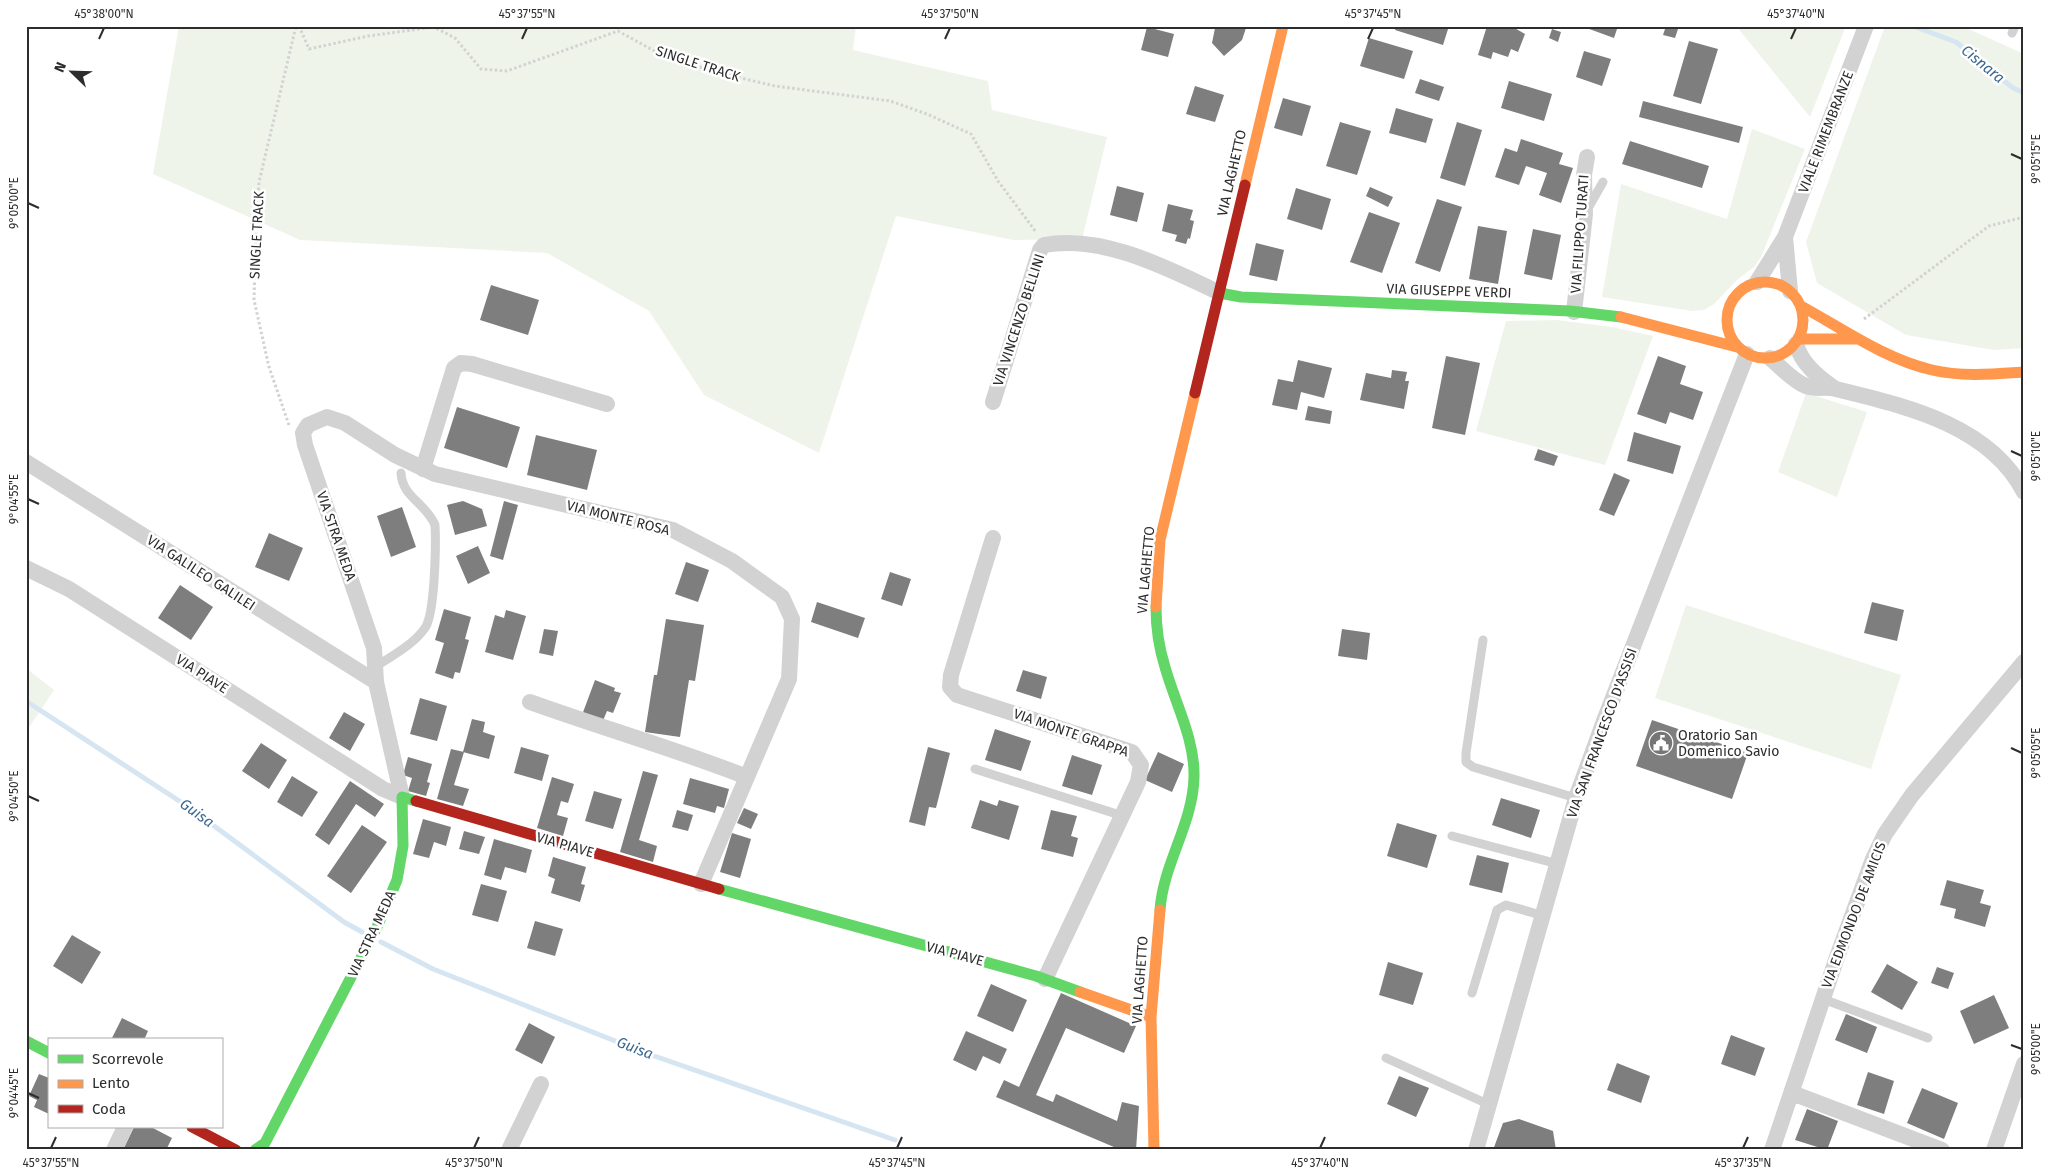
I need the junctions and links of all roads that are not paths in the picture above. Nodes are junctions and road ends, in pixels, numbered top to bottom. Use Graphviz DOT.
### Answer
graph roads {
  1 [pos="1283,26"];
  2 [pos="1866,26"];
  3 [pos="1587,157"];
  4 [pos="1603,182"];
  5 [pos="1585,214"];
  6 [pos="1785,237"];
  7 [pos="1757,282"];
  8 [pos="1790,291"];
  9 [pos="1220,293"];
  10 [pos="1801,306"];
  11 [pos="1574,312"];
  12 [pos="1727,313"];
  13 [pos="1714,320"];
  14 [pos="1699,325"];
  15 [pos="1675,330"];
  16 [pos="1856,339"];
  17 [pos="1797,341"];
  18 [pos="1742,350"];
  19 [pos="1770,358"];
  20 [pos="2024,372"];
  21 [pos="1834,388"];
  22 [pos="993,402"];
  23 [pos="607,404"];
  24 [pos="304,433"];
  25 [pos="26,462"];
  26 [pos="423,469"];
  27 [pos="401,474"];
  28 [pos="2024,492"];
  29 [pos="993,538"];
  30 [pos="26,568"];
  31 [pos="1482,640"];
  32 [pos="2024,662"];
  33 [pos="376,674"];
  34 [pos="530,702"];
  35 [pos="974,769"];
  36 [pos="747,777"];
  37 [pos="402,797"];
  38 [pos="1576,798"];
  39 [pos="1122,816"];
  40 [pos="1452,836"];
  41 [pos="1558,864"];
  42 [pos="701,884"];
  43 [pos="1544,916"];
  44 [pos="1045,979"];
  45 [pos="1472,993"];
  46 [pos="1823,999"];
  47 [pos="1151,1017"];
  48 [pos="1928,1038"];
  49 [pos="26,1041"];
  50 [pos="48,1052"];
  51 [pos="1386,1058"];
  52 [pos="2024,1064"];
  53 [pos="542,1084"];
  54 [pos="1792,1093"];
  55 [pos="1490,1105"];
  56 [pos="125,1128"];
  57 [pos="194,1128"];
  58 [pos="114,1150"];
  59 [pos="236,1150"];
  60 [pos="255,1150"];
  61 [pos="509,1150"];
  62 [pos="1154,1150"];
  63 [pos="1476,1150"];
  64 [pos="1772,1150"];
  65 [pos="1942,1150"];
  66 [pos="1994,1150"];
  1 -- 9 [label="street, VIA LAGHETTO"];
  2 -- 6 [label="street, VIALE RIMEMBRANZE"];
  3 -- 5 [label="street, VIA FILIPPO TURATI"];
  4 -- 5 [label="lane"];
  5 -- 11 [label="street, VIA FILIPPO TURATI"];
  6 -- 7 [label="street, VIALE RIMEMBRANZE"];
  6 -- 8 [label="street, VIALE RIMEMBRANZE"];
  7 -- 8 [label="street"];
  7 -- 12 [label="street"];
  8 -- 10 [label="street"];
  9 -- 11 [label="street, VIA GIUSEPPE VERDI"];
  9 -- 22 [label="street, VIA VINCENZO BELLINI"];
  9 -- 47 [label="street, VIA LAGHETTO"];
  10 -- 16 [label="street"];
  10 -- 17 [label="street"];
  11 -- 15 [label="street, VIA GIUSEPPE VERDI"];
  12 -- 13 [label="street"];
  12 -- 18 [label="street"];
  14 -- 15 [label="street, VIA GIUSEPPE VERDI"];
  15 -- 18 [label="street, VIA GIUSEPPE VERDI"];
  16 -- 17 [label="street"];
  16 -- 20 [label="street"];
  17 -- 19 [label="street"];
  17 -- 21 [label="street"];
  18 -- 19 [label="street"];
  18 -- 38 [label="street, VIA SAN FRANCESCO D'ASSISI"];
  19 -- 21 [label="street"];
  21 -- 28 [label="street"];
  23 -- 26 [label="street"];
  24 -- 26 [label="street, VIA MONTE ROSA"];
  24 -- 33 [label="street, VIA STRA MEDA"];
  25 -- 33 [label="street, VIA GALILEO GALILEI"];
  26 -- 36 [label="street, VIA MONTE ROSA"];
  27 -- 33 [label="lane"];
  29 -- 39 [label="street, VIA MONTE GRAPPA"];
  30 -- 37 [label="street, VIA PIAVE"];
  31 -- 38 [label="lane"];
  32 -- 46 [label="street, VIA EDMONDO DE AMICIS"];
  33 -- 37 [label="street, VIA STRA MEDA"];
  34 -- 36 [label="street"];
  35 -- 39 [label="lane"];
  36 -- 42 [label="street, VIA MONTE ROSA"];
  37 -- 42 [label="street, VIA PIAVE"];
  37 -- 60 [label="street, VIA STRA MEDA"];
  38 -- 41 [label="street, VIA SAN FRANCESCO D'ASSISI"];
  39 -- 44 [label="street, VIA MONTE GRAPPA"];
  40 -- 41 [label="lane"];
  41 -- 43 [label="street, VIA SAN FRANCESCO D'ASSISI"];
  42 -- 44 [label="street, VIA PIAVE"];
  43 -- 45 [label="lane"];
  43 -- 55 [label="street, VIA SAN FRANCESCO D'ASSISI"];
  44 -- 47 [label="street, VIA PIAVE"];
  46 -- 48 [label="lane"];
  46 -- 54 [label="street, VIA EDMONDO DE AMICIS"];
  47 -- 62 [label="street, VIA LAGHETTO"];
  49 -- 50 [label="street"];
  51 -- 55 [label="lane"];
  52 -- 66 [label="street"];
  53 -- 61 [label="street"];
  54 -- 64 [label="street, VIA EDMONDO DE AMICIS"];
  54 -- 65 [label="street"];
  55 -- 63 [label="street, VIA SAN FRANCESCO D'ASSISI"];
  56 -- 58 [label="street"];
  57 -- 59 [label="street"];
}
